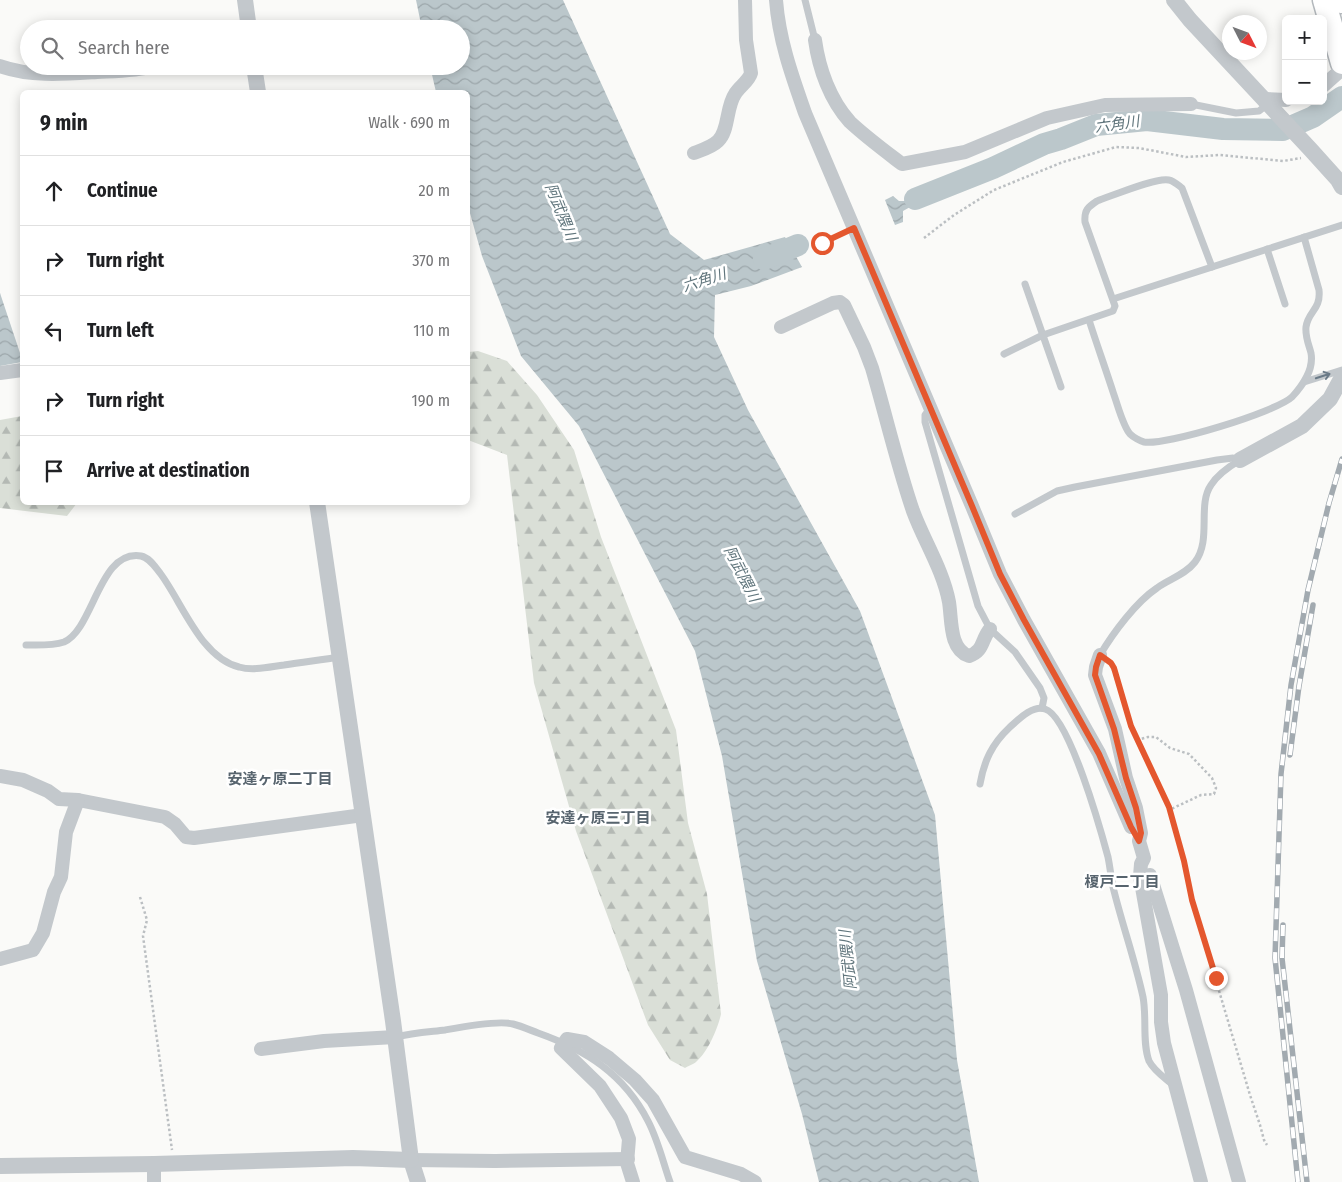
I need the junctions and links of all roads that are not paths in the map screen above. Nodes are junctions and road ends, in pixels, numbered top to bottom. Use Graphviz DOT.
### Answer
graph roads {
  1 [pos="245,0"];
  2 [pos="745,0"];
  3 [pos="776,0"];
  4 [pos="805,0"];
  5 [pos="1174,0"];
  6 [pos="1324,0"];
  7 [pos="248,20"];
  8 [pos="815,40"];
  9 [pos="1342,63"];
  10 [pos="0,66"];
  11 [pos="1342,69"];
  12 [pos="20,71"];
  13 [pos="255,75"];
  14 [pos="1327,82"];
  15 [pos="258,90"];
  16 [pos="1273,103"];
  17 [pos="1191,104"];
  18 [pos="694,153"];
  19 [pos="1342,187"];
  20 [pos="1342,225"];
  21 [pos="1304,237"];
  22 [pos="1267,249"];
  23 [pos="1212,267"];
  24 [pos="1025,284"];
  25 [pos="1113,299"];
  26 [pos="1285,304"];
  27 [pos="1089,320"];
  28 [pos="781,327"];
  29 [pos="1043,336"];
  30 [pos="1004,354"];
  31 [pos="20,370"];
  32 [pos="1342,370"];
  33 [pos="0,373"];
  34 [pos="1342,377"];
  35 [pos="1304,382"];
  36 [pos="1061,387"];
  37 [pos="930,408"];
  38 [pos="1240,460"];
  39 [pos="317,505"];
  40 [pos="1015,514"];
  41 [pos="990,629"];
  42 [pos="26,645"];
  43 [pos="1100,655"];
  44 [pos="341,657"];
  45 [pos="1042,708"];
  46 [pos="0,776"];
  47 [pos="980,784"];
  48 [pos="78,800"];
  49 [pos="363,815"];
  50 [pos="1131,827"];
  51 [pos="1139,841"];
  52 [pos="1144,858"];
  53 [pos="1150,875"];
  54 [pos="0,959"];
  55 [pos="395,1037"];
  56 [pos="565,1042"];
  57 [pos="261,1048"];
  58 [pos="1175,1087"];
  59 [pos="628,1159"];
  60 [pos="411,1160"];
  61 [pos="154,1164"];
  62 [pos="0,1166"];
  63 [pos="154,1182"];
  64 [pos="418,1182"];
  65 [pos="633,1182"];
  66 [pos="670,1182"];
  67 [pos="755,1182"];
  68 [pos="1200,1182"];
  69 [pos="1239,1182"];
  1 -- 7 [label="street"];
  2 -- 18 [label="street"];
  3 -- 37 [label="street"];
  4 -- 8 [label="lane"];
  5 -- 16 [label="street"];
  6 -- 9 [label="highway"];
  8 -- 17 [label="street"];
  10 -- 12 [label="street"];
  11 -- 14 [label="street"];
  13 -- 15 [label="street"];
  16 -- 17 [label="lane"];
  16 -- 19 [label="street"];
  20 -- 21 [label="lane"];
  21 -- 22 [label="lane"];
  21 -- 35 [label="lane"];
  22 -- 23 [label="lane"];
  22 -- 26 [label="lane"];
  23 -- 25 [label="lane"];
  23 -- 25 [label="lane"];
  24 -- 29 [label="lane"];
  25 -- 27 [label="lane"];
  27 -- 29 [label="lane"];
  27 -- 35 [label="lane"];
  28 -- 41 [label="street"];
  29 -- 30 [label="lane"];
  29 -- 36 [label="lane"];
  31 -- 33 [label="street"];
  35 -- 32 [label="lane, one-way"];
  34 -- 38 [label="street"];
  37 -- 41 [label="lane"];
  37 -- 50 [label="street"];
  38 -- 40 [label="lane"];
  38 -- 43 [label="lane"];
  39 -- 44 [label="street"];
  41 -- 45 [label="lane"];
  42 -- 44 [label="lane"];
  43 -- 51 [label="street"];
  44 -- 49 [label="street"];
  45 -- 47 [label="lane"];
  45 -- 58 [label="lane"];
  46 -- 48 [label="street"];
  48 -- 49 [label="street"];
  48 -- 54 [label="street"];
  49 -- 55 [label="street"];
  50 -- 51 [label="lane"];
  51 -- 52 [label="street"];
  52 -- 53 [label="lane"];
  52 -- 58 [label="street"];
  53 -- 69 [label="street"];
  55 -- 56 [label="lane"];
  55 -- 57 [label="street"];
  55 -- 60 [label="street"];
  56 -- 59 [label="street"];
  56 -- 66 [label="lane"];
  56 -- 67 [label="street"];
  58 -- 68 [label="street"];
  59 -- 60 [label="street"];
  59 -- 65 [label="street"];
  60 -- 61 [label="street"];
  60 -- 64 [label="street"];
  61 -- 62 [label="street"];
  61 -- 63 [label="street"];
}
